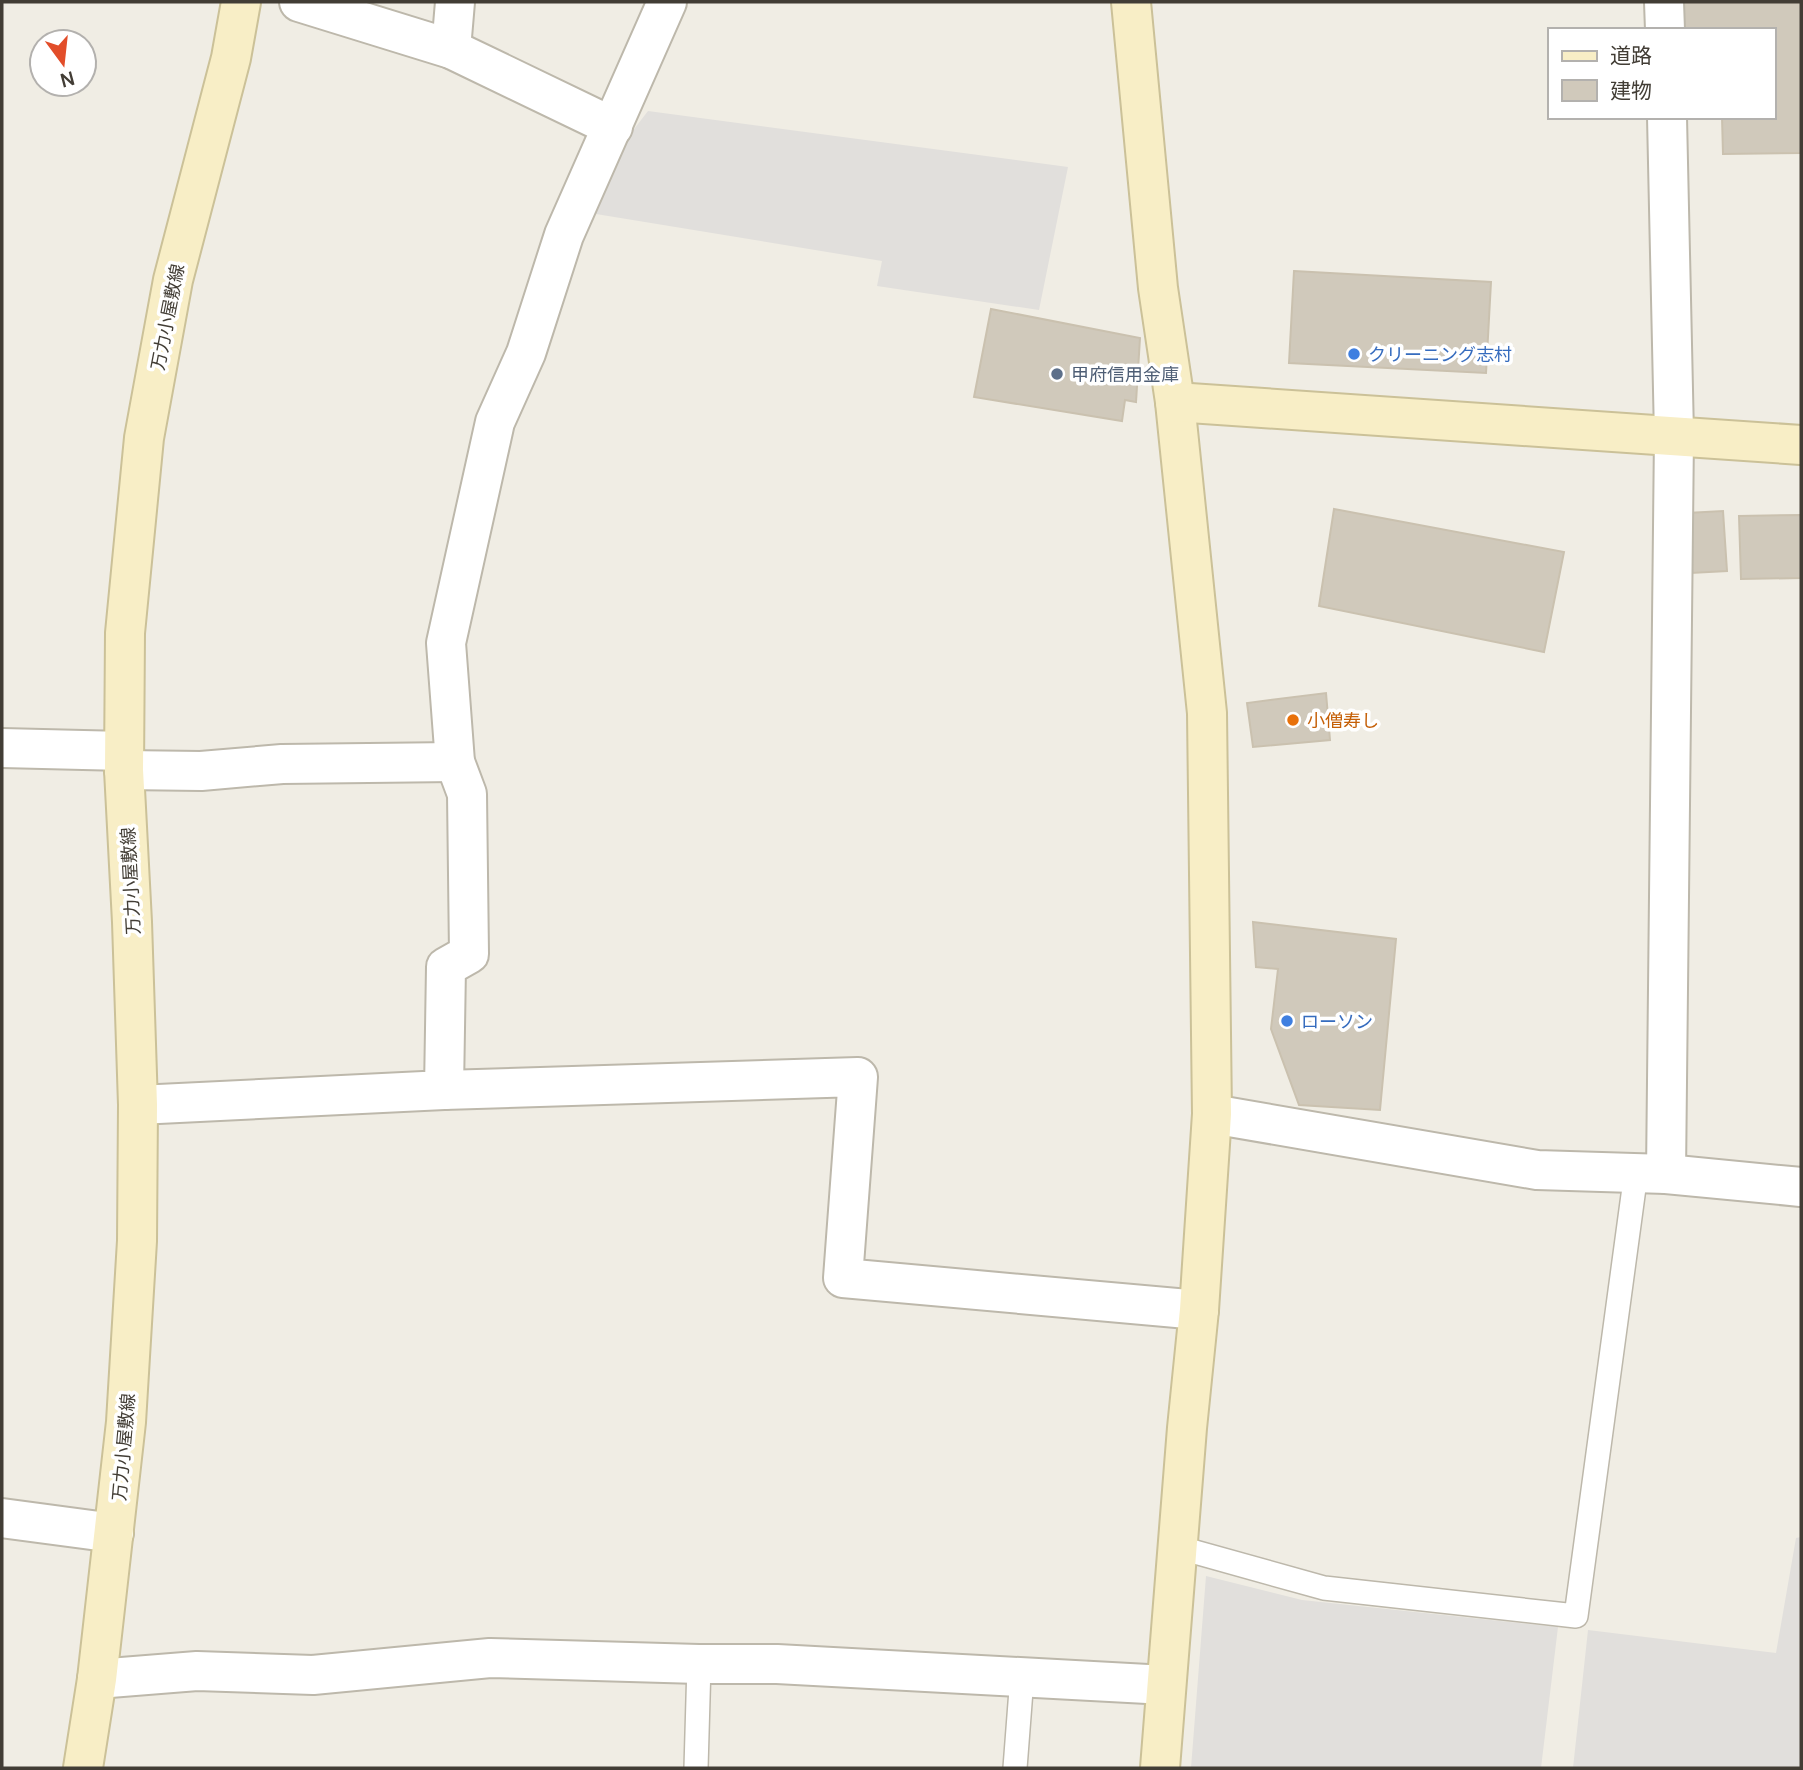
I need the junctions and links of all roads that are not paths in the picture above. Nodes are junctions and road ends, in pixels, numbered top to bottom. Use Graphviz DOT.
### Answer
graph roads {
  1 [pos="241,2"];
  2 [pos="299,2"];
  3 [pos="455,2"];
  4 [pos="667,2"];
  5 [pos="1131,2"];
  6 [pos="1664,2"];
  7 [pos="1665,28"];
  8 [pos="451,49"];
  9 [pos="1667,119"];
  10 [pos="612,127"];
  11 [pos="1175,402"];
  12 [pos="1674,435"];
  13 [pos="1801,445"];
  14 [pos="2,748"];
  15 [pos="124,760"];
  16 [pos="455,762"];
  17 [pos="444,1090"];
  18 [pos="138,1105"];
  19 [pos="1212,1114"];
  20 [pos="1651,1174"];
  21 [pos="1801,1187"];
  22 [pos="1199,1310"];
  23 [pos="2,1518"];
  24 [pos="114,1533"];
  25 [pos="1177,1547"];
  26 [pos="699,1664"];
  27 [pos="1022,1677"];
  28 [pos="97,1678"];
  29 [pos="1166,1685"];
  30 [pos="83,1768"];
  31 [pos="696,1768"];
  32 [pos="1015,1768"];
  33 [pos="1160,1768"];
  1 -- 15 [label="street, 万力小屋敷線"];
  2 -- 8 [label="street"];
  3 -- 8 [label="street"];
  4 -- 10 [label="street"];
  5 -- 11 [label="street"];
  6 -- 7 [label="street"];
  8 -- 10 [label="street"];
  9 -- 12 [label="street"];
  10 -- 16 [label="street"];
  11 -- 12 [label="street"];
  11 -- 19 [label="street"];
  12 -- 13 [label="street"];
  12 -- 20 [label="street"];
  14 -- 15 [label="street"];
  15 -- 16 [label="street"];
  15 -- 18 [label="street, 万力小屋敷線"];
  16 -- 17 [label="street"];
  17 -- 18 [label="street"];
  17 -- 22 [label="street"];
  18 -- 24 [label="street, 万力小屋敷線"];
  19 -- 20 [label="street"];
  19 -- 22 [label="street"];
  20 -- 21 [label="street"];
  20 -- 25 [label="lane"];
  22 -- 25 [label="street"];
  23 -- 24 [label="street"];
  24 -- 28 [label="street, 万力小屋敷線"];
  25 -- 29 [label="street"];
  26 -- 27 [label="street"];
  26 -- 28 [label="street"];
  26 -- 31 [label="lane"];
  27 -- 29 [label="street"];
  27 -- 32 [label="lane"];
  28 -- 30 [label="street, 万力小屋敷線"];
  29 -- 33 [label="street"];
}
